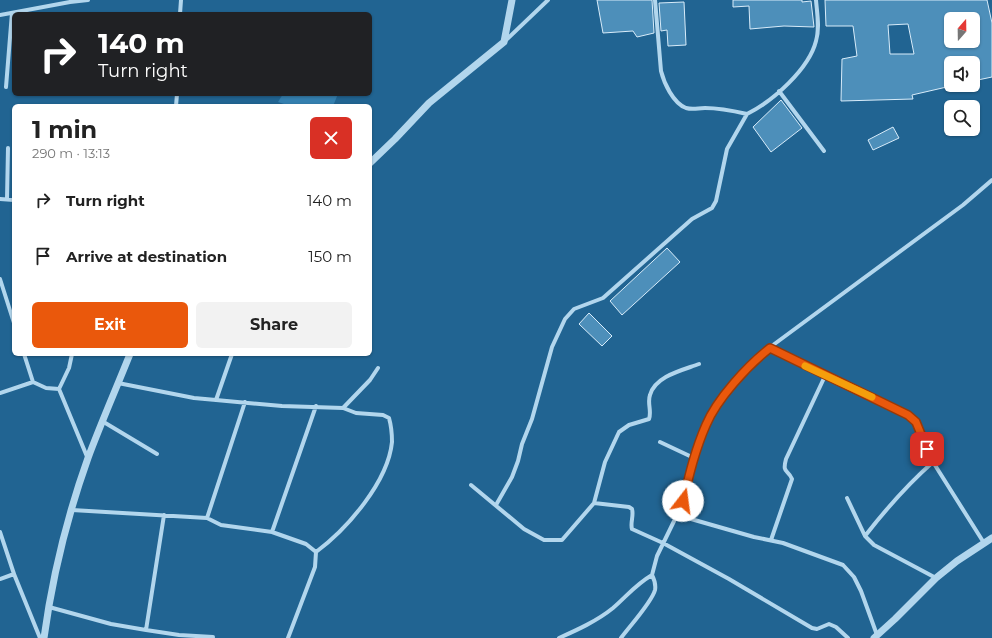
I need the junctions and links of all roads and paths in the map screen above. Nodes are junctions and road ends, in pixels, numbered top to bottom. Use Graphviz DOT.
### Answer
graph roads {
  1 [pos="88,0"];
  2 [pos="181,0"];
  3 [pos="512,0"];
  4 [pos="548,0"];
  5 [pos="655,0"];
  6 [pos="816,0"];
  7 [pos="17,12"];
  8 [pos="180,12"];
  9 [pos="12,13"];
  10 [pos="0,14"];
  11 [pos="504,42"];
  12 [pos="6,87"];
  13 [pos="779,91"];
  14 [pos="747,114"];
  15 [pos="8,148"];
  16 [pos="824,151"];
  17 [pos="372,161"];
  18 [pos="992,180"];
  19 [pos="0,198"];
  20 [pos="6,199"];
  21 [pos="12,200"];
  22 [pos="0,279"];
  23 [pos="12,317"];
  24 [pos="770,348"];
  25 [pos="25,356"];
  26 [pos="72,356"];
  27 [pos="129,356"];
  28 [pos="231,356"];
  29 [pos="699,364"];
  30 [pos="378,368"];
  31 [pos="825,376"];
  32 [pos="33,382"];
  33 [pos="118,383"];
  34 [pos="59,389"];
  35 [pos="0,392"];
  36 [pos="216,400"];
  37 [pos="245,402"];
  38 [pos="316,406"];
  39 [pos="343,408"];
  40 [pos="102,421"];
  41 [pos="660,442"];
  42 [pos="157,454"];
  43 [pos="694,458"];
  44 [pos="88,460"];
  45 [pos="933,462"];
  46 [pos="471,486"];
  47 [pos="847,498"];
  48 [pos="594,504"];
  49 [pos="496,505"];
  50 [pos="72,510"];
  51 [pos="164,515"];
  52 [pos="677,515"];
  53 [pos="207,518"];
  54 [pos="0,532"];
  55 [pos="272,532"];
  56 [pos="865,536"];
  57 [pos="992,538"];
  58 [pos="771,540"];
  59 [pos="663,543"];
  60 [pos="984,543"];
  61 [pos="316,552"];
  62 [pos="14,574"];
  63 [pos="652,575"];
  64 [pos="936,578"];
  65 [pos="0,579"];
  66 [pos="48,607"];
  67 [pos="146,630"];
  68 [pos="213,637"];
  69 [pos="875,637"];
  70 [pos="40,638"];
  71 [pos="44,638"];
  72 [pos="288,638"];
  73 [pos="559,638"];
  74 [pos="621,638"];
  75 [pos="848,638"];
  1 -- 7 [label="street"];
  2 -- 8 [label="street"];
  3 -- 11 [label="street"];
  4 -- 11 [label="street"];
  5 -- 14 [label="street"];
  6 -- 13 [label="street"];
  9 -- 10 [label="street"];
  9 -- 12 [label="street"];
  11 -- 17 [label="street"];
  13 -- 14 [label="street"];
  13 -- 16 [label="street"];
  14 -- 49 [label="street"];
  15 -- 20 [label="street"];
  18 -- 24 [label="street"];
  19 -- 20 [label="street"];
  20 -- 21 [label="street"];
  22 -- 23 [label="street"];
  24 -- 31 [label="street"];
  24 -- 43 [label="street"];
  25 -- 32 [label="street"];
  26 -- 34 [label="street"];
  27 -- 33 [label="street"];
  28 -- 36 [label="street"];
  29 -- 48 [label="street"];
  30 -- 39 [label="street"];
  31 -- 45 [label="street"];
  31 -- 58 [label="street"];
  32 -- 34 [label="street"];
  32 -- 35 [label="street"];
  33 -- 36 [label="street"];
  33 -- 40 [label="street"];
  34 -- 44 [label="street"];
  36 -- 37 [label="street"];
  37 -- 38 [label="street"];
  37 -- 53 [label="street"];
  38 -- 39 [label="street"];
  38 -- 55 [label="street"];
  39 -- 61 [label="street"];
  40 -- 42 [label="street"];
  40 -- 44 [label="street"];
  41 -- 43 [label="street"];
  43 -- 52 [label="street"];
  44 -- 50 [label="street"];
  45 -- 56 [label="street"];
  45 -- 60 [label="street"];
  46 -- 49 [label="street"];
  47 -- 56 [label="street"];
  48 -- 49 [label="street"];
  48 -- 59 [label="street"];
  50 -- 51 [label="street"];
  50 -- 66 [label="street"];
  51 -- 53 [label="street"];
  51 -- 67 [label="street"];
  52 -- 58 [label="street"];
  52 -- 59 [label="street"];
  53 -- 55 [label="street"];
  54 -- 62 [label="street"];
  55 -- 61 [label="street"];
  56 -- 64 [label="street"];
  57 -- 60 [label="street"];
  58 -- 69 [label="street"];
  59 -- 63 [label="street"];
  59 -- 75 [label="street"];
  60 -- 64 [label="street"];
  61 -- 72 [label="street"];
  62 -- 65 [label="street"];
  62 -- 70 [label="street"];
  63 -- 73 [label="street"];
  63 -- 74 [label="street"];
  64 -- 69 [label="street"];
  66 -- 67 [label="street"];
  66 -- 71 [label="street"];
  67 -- 68 [label="street"];
}
